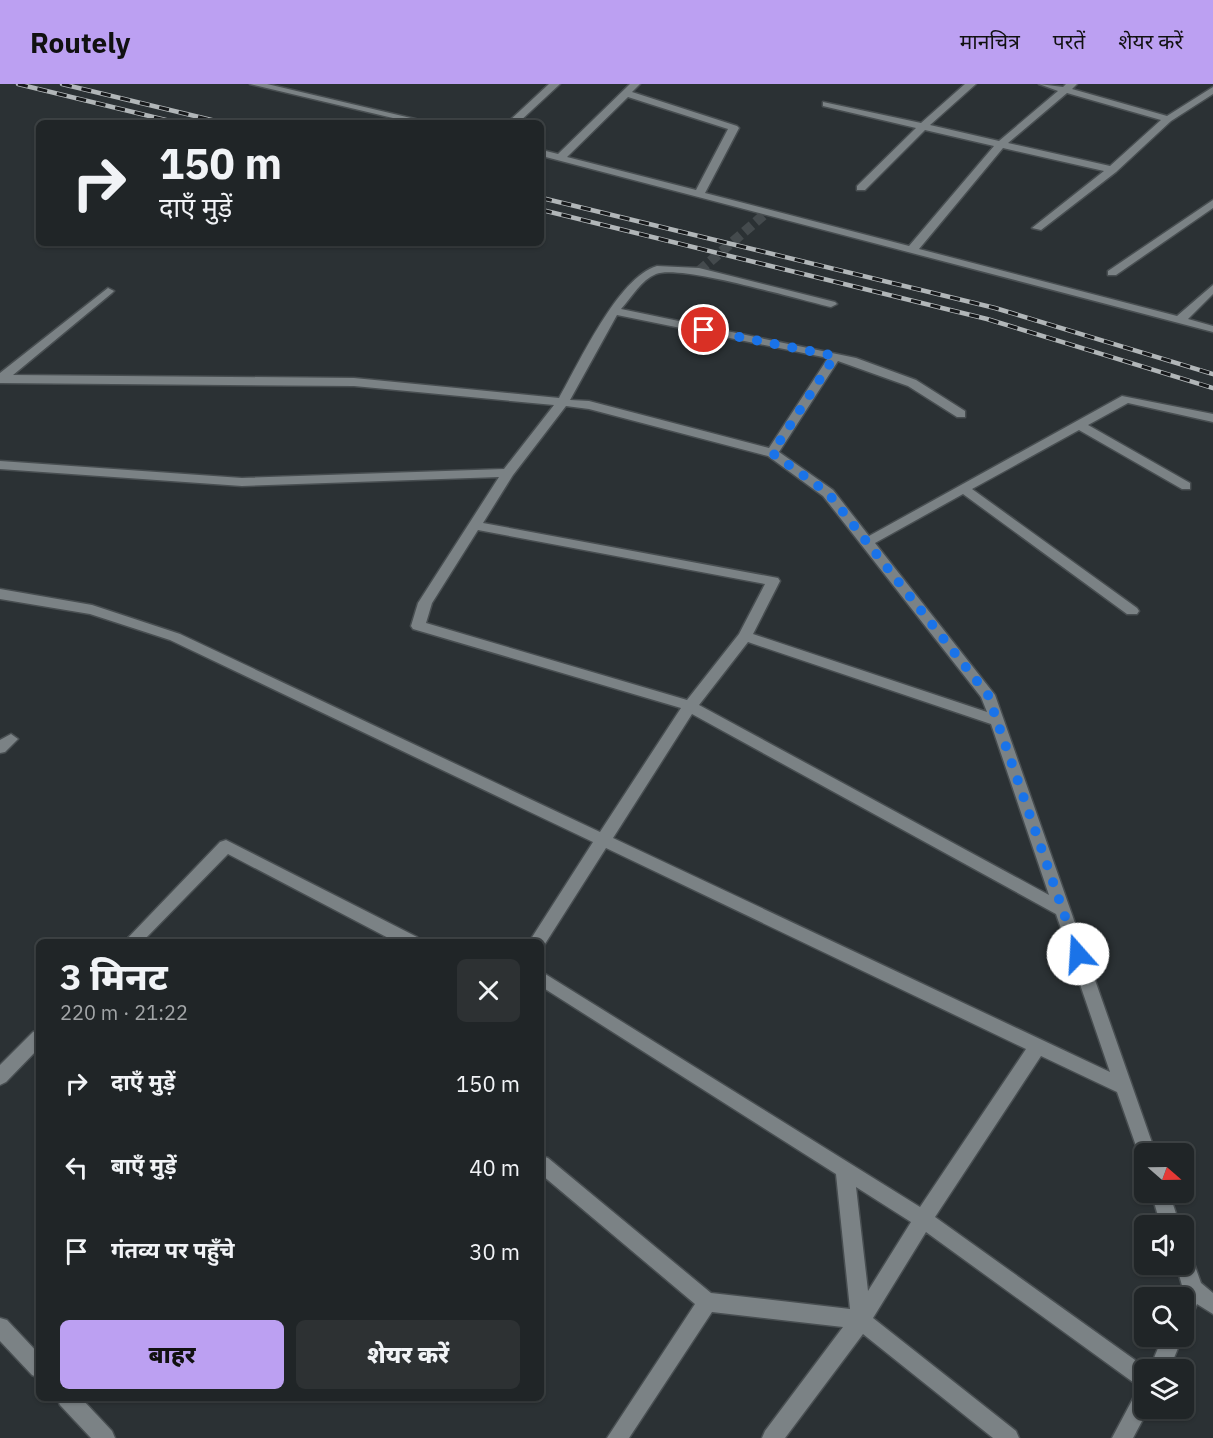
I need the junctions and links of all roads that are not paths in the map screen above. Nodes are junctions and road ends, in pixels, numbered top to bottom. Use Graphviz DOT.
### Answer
graph roads {
  1 [pos="255,84"];
  2 [pos="555,84"];
  3 [pos="635,84"];
  4 [pos="971,84"];
  5 [pos="1044,84"];
  6 [pos="1068,87"];
  7 [pos="1213,90"];
  8 [pos="626,93"];
  9 [pos="826,104"];
  10 [pos="1168,119"];
  11 [pos="414,120"];
  12 [pos="515,120"];
  13 [pos="922,127"];
  14 [pos="1000,145"];
  15 [pos="544,154"];
  16 [pos="560,158"];
  17 [pos="1112,170"];
  18 [pos="861,188"];
  19 [pos="700,193"];
  20 [pos="1213,203"];
  21 [pos="1037,228"];
  22 [pos="911,252"];
  23 [pos="1112,273"];
  24 [pos="1213,288"];
  25 [pos="108,291"];
  26 [pos="831,304"];
  27 [pos="614,311"];
  28 [pos="1179,321"];
  29 [pos="1213,328"];
  30 [pos="835,356"];
  31 [pos="1,379"];
  32 [pos="562,402"];
  33 [pos="961,414"];
  34 [pos="1213,418"];
  35 [pos="1079,425"];
  36 [pos="772,453"];
  37 [pos="0,465"];
  38 [pos="507,473"];
  39 [pos="1186,486"];
  40 [pos="964,489"];
  41 [pos="474,525"];
  42 [pos="867,543"];
  43 [pos="0,594"];
  44 [pos="1132,611"];
  45 [pos="745,636"];
  46 [pos="690,706"];
  47 [pos="997,721"];
  48 [pos="603,840"];
  49 [pos="1062,910"];
  50 [pos="135,939"];
  51 [pos="405,939"];
  52 [pos="539,939"];
  53 [pos="544,980"];
  54 [pos="36,1040"];
  55 [pos="1038,1046"];
  56 [pos="0,1077"];
  57 [pos="1124,1087"];
  58 [pos="1143,1143"];
  59 [pos="544,1166"];
  60 [pos="845,1170"];
  61 [pos="923,1219"];
  62 [pos="1194,1290"];
  63 [pos="707,1302"];
  64 [pos="1213,1305"];
  65 [pos="861,1320"];
  66 [pos="0,1328"];
  67 [pos="36,1365"];
  68 [pos="1134,1371"];
  69 [pos="70,1401"];
  70 [pos="1134,1416"];
  71 [pos="105,1438"];
  72 [pos="618,1438"];
  73 [pos="772,1438"];
  74 [pos="1009,1438"];
  75 [pos="1122,1438"];
  1 -- 11 [label="street"];
  2 -- 12 [label="street"];
  3 -- 8 [label="street"];
  4 -- 13 [label="street"];
  5 -- 6 [label="street"];
  6 -- 10 [label="street"];
  6 -- 14 [label="street"];
  7 -- 10 [label="street"];
  8 -- 16 [label="street"];
  8 -- 19 [label="street"];
  9 -- 13 [label="street"];
  10 -- 17 [label="street"];
  13 -- 14 [label="street"];
  13 -- 18 [label="street"];
  14 -- 17 [label="street"];
  14 -- 22 [label="street"];
  15 -- 16 [label="street"];
  16 -- 19 [label="street"];
  17 -- 21 [label="street"];
  19 -- 22 [label="street"];
  20 -- 23 [label="street"];
  22 -- 28 [label="street"];
  24 -- 28 [label="street"];
  25 -- 31 [label="street"];
  26 -- 27 [label="street"];
  27 -- 30 [label="street"];
  27 -- 32 [label="street"];
  28 -- 29 [label="street"];
  30 -- 33 [label="street"];
  30 -- 36 [label="street"];
  31 -- 32 [label="street"];
  32 -- 36 [label="street"];
  32 -- 38 [label="street"];
  34 -- 35 [label="street"];
  35 -- 39 [label="street"];
  35 -- 40 [label="street"];
  36 -- 42 [label="street"];
  37 -- 38 [label="street"];
  38 -- 41 [label="street"];
  40 -- 42 [label="street"];
  40 -- 44 [label="street"];
  41 -- 45 [label="street"];
  41 -- 46 [label="street"];
  42 -- 47 [label="street"];
  43 -- 48 [label="street"];
  45 -- 46 [label="street"];
  45 -- 47 [label="street"];
  46 -- 48 [label="street"];
  46 -- 49 [label="street"];
  47 -- 49 [label="street"];
  48 -- 52 [label="street"];
  48 -- 55 [label="street"];
  49 -- 57 [label="street"];
  50 -- 51 [label="street"];
  53 -- 60 [label="street"];
  54 -- 56 [label="street"];
  55 -- 57 [label="street"];
  55 -- 61 [label="street"];
  57 -- 58 [label="street"];
  59 -- 63 [label="street"];
  60 -- 61 [label="street"];
  60 -- 65 [label="street"];
  61 -- 65 [label="street"];
  61 -- 68 [label="street"];
  62 -- 64 [label="street"];
  63 -- 65 [label="street"];
  63 -- 72 [label="street"];
  65 -- 73 [label="street"];
  65 -- 74 [label="street"];
  66 -- 67 [label="street"];
  69 -- 71 [label="street"];
  70 -- 75 [label="street"];
}
